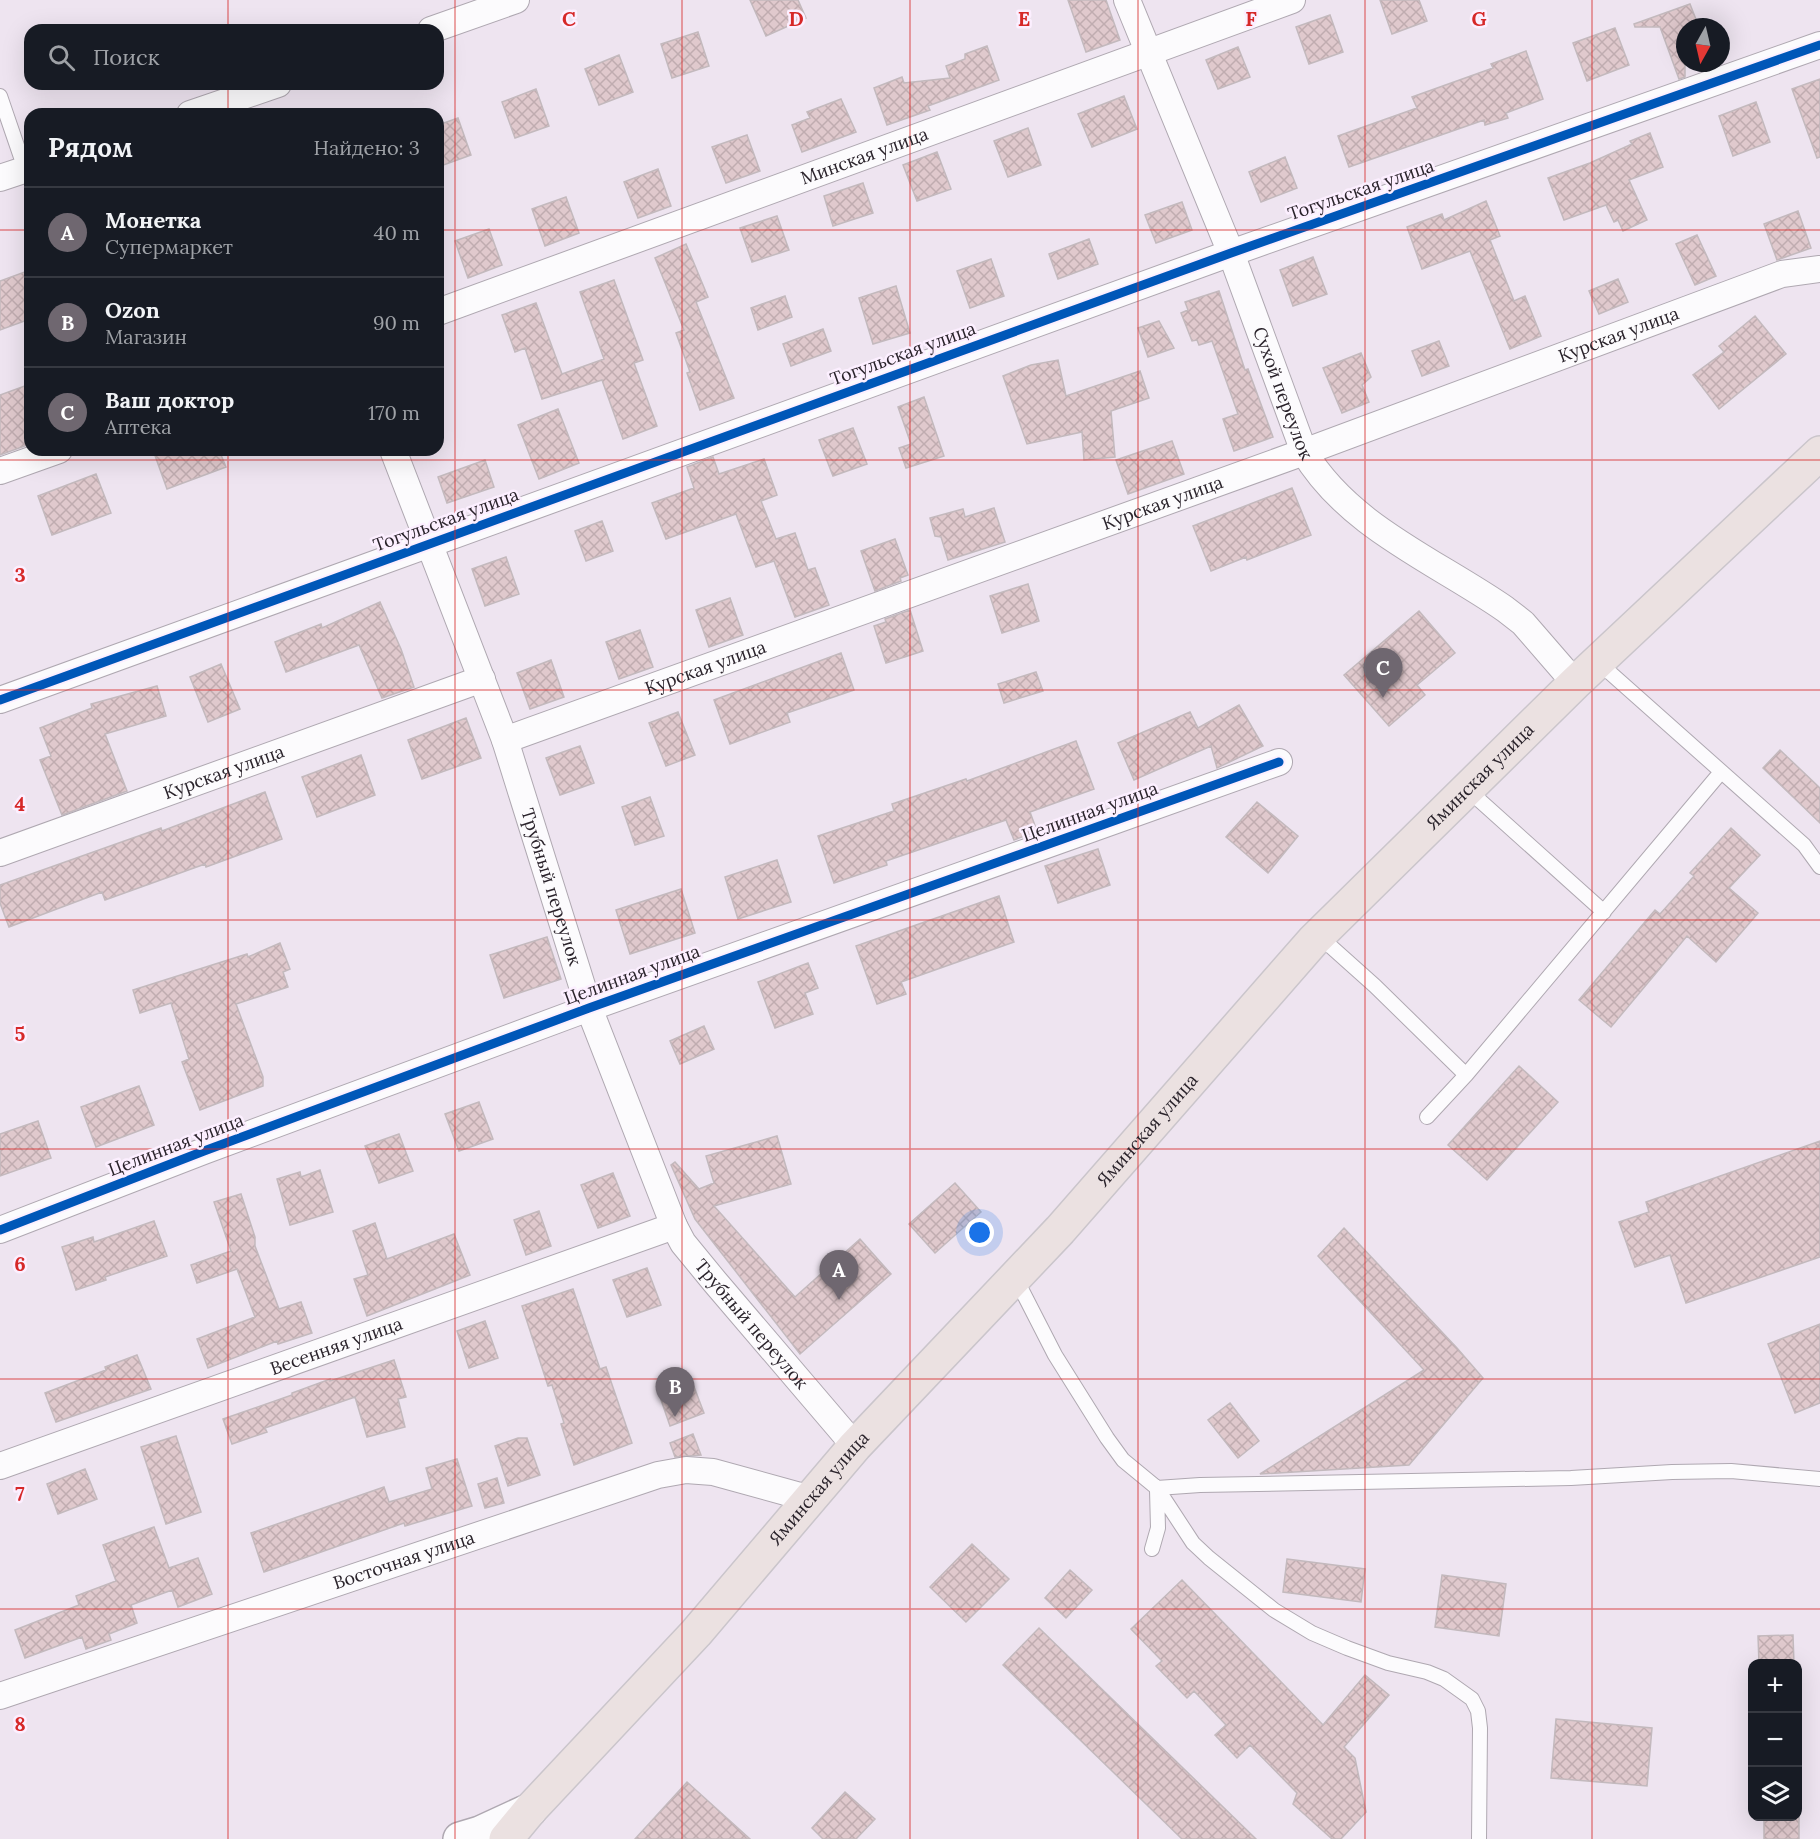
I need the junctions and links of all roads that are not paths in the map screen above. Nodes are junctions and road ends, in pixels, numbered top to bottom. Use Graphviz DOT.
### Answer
graph roads {
  1 [pos="516,0"];
  2 [pos="1127,0"];
  3 [pos="1292,0"];
  4 [pos="444,25"];
  5 [pos="1820,45"];
  6 [pos="1148,52"];
  7 [pos="270,90"];
  8 [pos="0,96"];
  9 [pos="251,104"];
  10 [pos="227,108"];
  11 [pos="24,158"];
  12 [pos="24,169"];
  13 [pos="0,178"];
  14 [pos="1232,253"];
  15 [pos="1820,269"];
  16 [pos="444,310"];
  17 [pos="1304,452"];
  18 [pos="1820,453"];
  19 [pos="42,456"];
  20 [pos="395,456"];
  21 [pos="0,471"];
  22 [pos="429,543"];
  23 [pos="1587,673"];
  24 [pos="482,679"];
  25 [pos="0,700"];
  26 [pos="505,740"];
  27 [pos="1279,762"];
  28 [pos="1721,772"];
  29 [pos="1467,789"];
  30 [pos="0,853"];
  31 [pos="1820,867"];
  32 [pos="1604,912"];
  33 [pos="1318,935"];
  34 [pos="589,1008"];
  35 [pos="1466,1075"];
  36 [pos="1427,1117"];
  37 [pos="674,1226"];
  38 [pos="0,1230"];
  39 [pos="1015,1277"];
  40 [pos="855,1446"];
  41 [pos="0,1466"];
  42 [pos="1820,1479"];
  43 [pos="1157,1488"];
  44 [pos="812,1499"];
  45 [pos="1152,1549"];
  46 [pos="0,1696"];
  47 [pos="530,1810"];
  48 [pos="460,1839"];
  49 [pos="506,1839"];
  50 [pos="1479,1839"];
  1 -- 4 [label="street"];
  2 -- 6 [label="street, Сухой переулок"];
  3 -- 6 [label="street, Минская улица"];
  5 -- 14 [label="street, Тогульская улица"];
  6 -- 14 [label="street, Сухой переулок"];
  6 -- 16 [label="street, Минская улица"];
  7 -- 9 [label="street"];
  8 -- 11 [label="lane"];
  9 -- 10 [label="street"];
  12 -- 13 [label="street"];
  14 -- 17 [label="street, Сухой переулок"];
  14 -- 22 [label="street, Тогульская улица"];
  15 -- 17 [label="street, Курская улица"];
  17 -- 23 [label="street, Сухой переулок"];
  17 -- 26 [label="street, Курская улица"];
  18 -- 23 [label="main road, Яминская улица"];
  19 -- 21 [label="street"];
  20 -- 22 [label="street, Трубный переулок"];
  22 -- 24 [label="street, Трубный переулок"];
  22 -- 25 [label="street, Тогульская улица"];
  23 -- 28 [label="lane"];
  23 -- 29 [label="main road, Яминская улица"];
  24 -- 26 [label="street, Трубный переулок"];
  24 -- 30 [label="street, Курская улица"];
  26 -- 34 [label="street, Трубный переулок"];
  27 -- 34 [label="street, Целинная улица"];
  28 -- 31 [label="lane"];
  28 -- 32 [label="lane"];
  29 -- 32 [label="lane"];
  29 -- 33 [label="main road, Яминская улица"];
  32 -- 35 [label="lane"];
  33 -- 35 [label="lane"];
  33 -- 39 [label="main road, Яминская улица"];
  34 -- 37 [label="street, Трубный переулок"];
  34 -- 38 [label="street, Целинная улица"];
  35 -- 36 [label="lane"];
  37 -- 40 [label="street, Трубный переулок"];
  37 -- 41 [label="street, Весенняя улица"];
  39 -- 40 [label="main road, Яминская улица"];
  39 -- 43 [label="lane"];
  40 -- 44 [label="main road, Яминская улица"];
  42 -- 43 [label="lane"];
  43 -- 45 [label="lane"];
  43 -- 50 [label="lane"];
  44 -- 46 [label="street, Восточная улица"];
  44 -- 47 [label="main road, Яминская улица"];
  47 -- 48 [label="main road"];
  47 -- 49 [label="main road, Яминская улица"];
}
